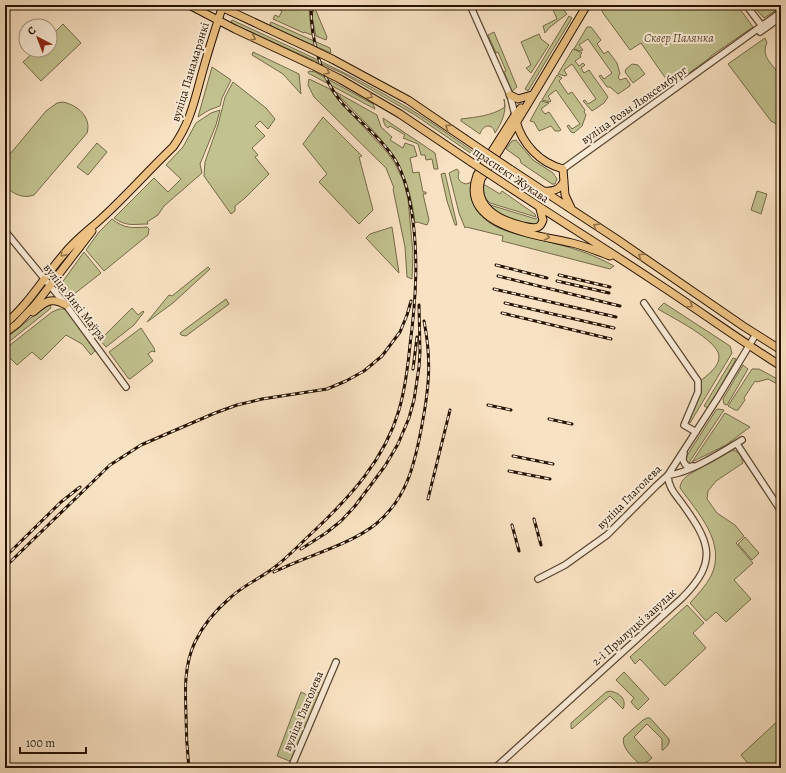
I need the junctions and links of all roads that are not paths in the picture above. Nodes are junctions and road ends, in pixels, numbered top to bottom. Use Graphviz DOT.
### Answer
graph roads {
  1 [pos="189,5"];
  2 [pos="470,5"];
  3 [pos="588,5"];
  4 [pos="746,5"];
  5 [pos="221,6"];
  6 [pos="781,12"];
  7 [pos="781,17"];
  8 [pos="218,21"];
  9 [pos="762,26"];
  10 [pos="718,59"];
  11 [pos="352,70"];
  12 [pos="343,80"];
  13 [pos="510,95"];
  14 [pos="532,95"];
  15 [pos="515,115"];
  16 [pos="517,123"];
  17 [pos="509,125"];
  18 [pos="511,133"];
  19 [pos="520,133"];
  20 [pos="563,169"];
  21 [pos="564,181"];
  22 [pos="543,191"];
  23 [pos="540,208"];
  24 [pos="574,212"];
  25 [pos="102,218"];
  26 [pos="5,231"];
  27 [pos="627,262"];
  28 [pos="45,279"];
  29 [pos="50,286"];
  30 [pos="644,303"];
  31 [pos="66,305"];
  32 [pos="5,324"];
  33 [pos="17,324"];
  34 [pos="5,333"];
  35 [pos="756,334"];
  36 [pos="749,346"];
  37 [pos="781,350"];
  38 [pos="781,366"];
  39 [pos="126,387"];
  40 [pos="696,432"];
  41 [pos="684,451"];
  42 [pos="696,466"];
  43 [pos="668,475"];
  44 [pos="781,511"];
  45 [pos="538,579"];
  46 [pos="336,662"];
  47 [pos="291,768"];
  48 [pos="495,768"];
  1 -- 8 [label="main road, праспект Жукава"];
  2 -- 13 [label="street"];
  3 -- 14 [label="main road"];
  4 -- 9 [label="street"];
  5 -- 8 [label="main road, вуліца Панамарэнкі"];
  5 -- 11 [label="main road, праспект Жукава, bridge"];
  6 -- 9 [label="street, вуліца Розы Люксембург"];
  7 -- 10 [label="street, вуліца Розы Люксембург"];
  8 -- 12 [label="main road, праспект Жукава, one-way, bridge"];
  8 -- 25 [label="main road, вуліца Панамарэнкі"];
  9 -- 10 [label="street, вуліца Розы Люксембург"];
  10 -- 20 [label="street, вуліца Розы Люксембург"];
  11 -- 12 [label="main road"];
  22 -- 11 [label="main road, праспект Жукава, one-way, bridge"];
  12 -- 23 [label="main road, праспект Жукава, one-way, bridge"];
  13 -- 14 [label="main road"];
  13 -- 15 [label="street"];
  14 -- 15 [label="main road"];
  14 -- 16 [label="main road"];
  15 -- 16 [label="main road"];
  15 -- 17 [label="main road"];
  16 -- 17 [label="main road"];
  16 -- 18 [label="main road"];
  16 -- 19 [label="main road"];
  17 -- 27 [label="main road, one-way"];
  18 -- 19 [label="main road"];
  18 -- 23 [label="main road"];
  19 -- 20 [label="main road"];
  20 -- 21 [label="main road"];
  21 -- 22 [label="main road"];
  21 -- 24 [label="main road"];
  22 -- 24 [label="main road, праспект Жукава"];
  23 -- 27 [label="main road, праспект Жукава"];
  35 -- 24 [label="main road, праспект Жукава, one-way"];
  25 -- 28 [label="main road, вуліца Панамарэнкі, one-way"];
  25 -- 29 [label="main road, вуліца Панамарэнкі"];
  26 -- 28 [label="street, вуліца Янкі Маўра"];
  27 -- 36 [label="main road, праспект Жукава, one-way"];
  28 -- 29 [label="street, вуліца Янкі Маўра"];
  28 -- 32 [label="main road, вуліца Панамарэнкі"];
  29 -- 31 [label="street, вуліца Янкі Маўра"];
  29 -- 33 [label="main road, вуліца Панамарэнкі"];
  30 -- 40 [label="street"];
  31 -- 33 [label="main road"];
  31 -- 39 [label="street, вуліца Янкі Маўра"];
  33 -- 34 [label="main road, вуліца Панамарэнкі"];
  35 -- 36 [label="street"];
  35 -- 37 [label="main road, праспект Жукава"];
  36 -- 38 [label="main road, праспект Жукава"];
  36 -- 40 [label="street, вуліца Глаголева"];
  40 -- 41 [label="street, вуліца Глаголева"];
  41 -- 42 [label="street"];
  41 -- 43 [label="street, вуліца Глаголева"];
  42 -- 43 [label="street"];
  42 -- 44 [label="street"];
  43 -- 45 [label="street, вуліца Глаголева"];
  43 -- 48 [label="street, 2-і Прылуцкі завулак"];
  46 -- 47 [label="street, вуліца Глаголева"];
}
